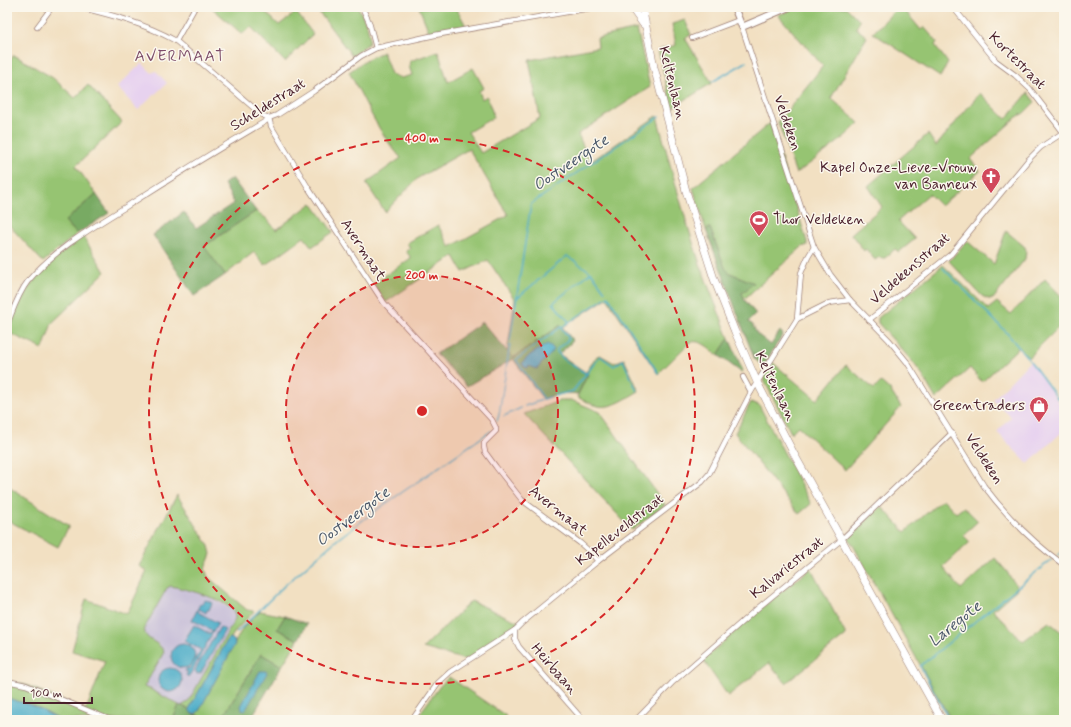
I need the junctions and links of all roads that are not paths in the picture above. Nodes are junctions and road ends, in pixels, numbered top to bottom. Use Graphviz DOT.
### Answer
graph roads {
  1 [pos="50,7"];
  2 [pos="79,7"];
  3 [pos="194,7"];
  4 [pos="362,7"];
  5 [pos="596,7"];
  6 [pos="642,7"];
  7 [pos="734,7"];
  8 [pos="789,7"];
  9 [pos="953,7"];
  10 [pos="630,8"];
  11 [pos="739,20"];
  12 [pos="37,27"];
  13 [pos="742,27"];
  14 [pos="647,37"];
  15 [pos="692,38"];
  16 [pos="176,41"];
  17 [pos="376,48"];
  18 [pos="269,118"];
  19 [pos="1064,132"];
  20 [pos="814,247"];
  21 [pos="850,300"];
  22 [pos="797,319"];
  23 [pos="870,320"];
  24 [pos="7,325"];
  25 [pos="743,376"];
  26 [pos="757,382"];
  27 [pos="750,392"];
  28 [pos="952,433"];
  29 [pos="841,540"];
  30 [pos="598,561"];
  31 [pos="1064,564"];
  32 [pos="515,630"];
  33 [pos="7,681"];
  34 [pos="111,720"];
  35 [pos="412,720"];
  36 [pos="583,720"];
  37 [pos="636,720"];
  38 [pos="942,720"];
  1 -- 12 [label="street"];
  2 -- 16 [label="street"];
  3 -- 16 [label="street"];
  4 -- 17 [label="street"];
  5 -- 17 [label="street, Scheldestraat"];
  6 -- 10 [label="main road, Keltenlaan"];
  6 -- 14 [label="main road, Keltenlaan"];
  7 -- 11 [label="street, Veldeken"];
  8 -- 13 [label="street"];
  9 -- 19 [label="street, Kortestraat"];
  10 -- 14 [label="main road, Keltenlaan"];
  11 -- 13 [label="street, Veldeken"];
  11 -- 15 [label="street"];
  13 -- 20 [label="street, Veldeken"];
  14 -- 26 [label="main road, Keltenlaan"];
  16 -- 18 [label="street"];
  17 -- 18 [label="street, Scheldestraat"];
  18 -- 24 [label="street, Scheldestraat"];
  18 -- 30 [label="street, Avermaat"];
  19 -- 23 [label="street, Veldekensstraat"];
  20 -- 21 [label="street, Veldeken"];
  20 -- 22 [label="street"];
  21 -- 22 [label="street"];
  21 -- 23 [label="street, Veldeken"];
  22 -- 26 [label="street, Kapelleveldstraat"];
  23 -- 28 [label="street, Veldeken"];
  25 -- 27 [label="street"];
  26 -- 27 [label="street, Kapelleveldstraat"];
  26 -- 29 [label="main road, Keltenlaan"];
  27 -- 30 [label="street, Kapelleveldstraat"];
  28 -- 29 [label="street, Kalvariestraat"];
  28 -- 31 [label="street, Veldeken"];
  29 -- 37 [label="street, Kalvariestraat"];
  29 -- 38 [label="main road, Keltenlaan"];
  30 -- 32 [label="street, Kapelleveldstraat"];
  32 -- 35 [label="street, Kapelleveldstraat"];
  32 -- 36 [label="street, Heirbaan"];
  33 -- 34 [label="street"];
}
